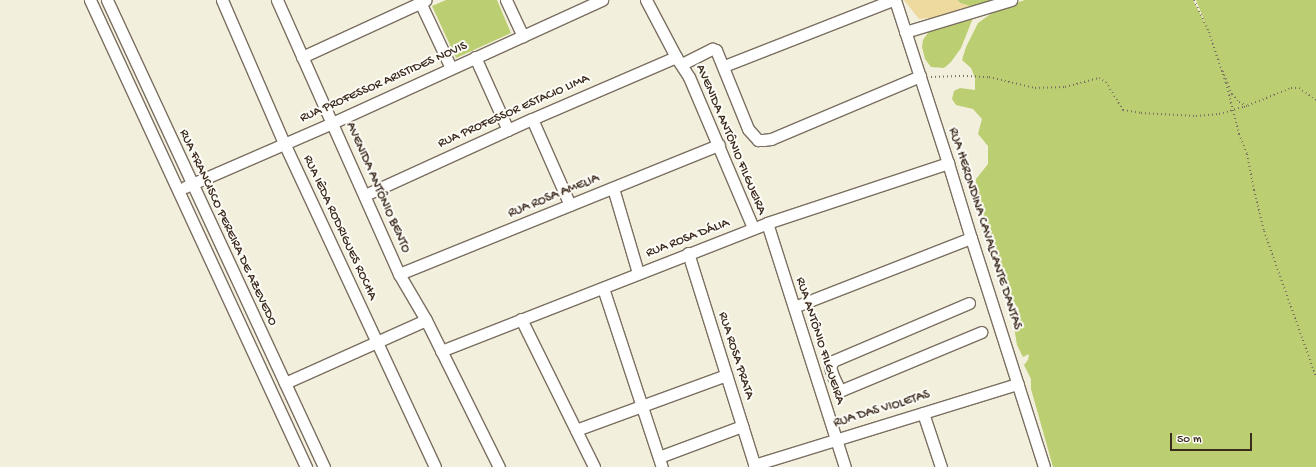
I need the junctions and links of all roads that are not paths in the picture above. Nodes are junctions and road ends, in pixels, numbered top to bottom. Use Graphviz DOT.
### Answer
graph roads {
  1 [pos="90,0"];
  2 [pos="106,0"];
  3 [pos="222,0"];
  4 [pos="277,0"];
  5 [pos="284,0"];
  6 [pos="506,0"];
  7 [pos="602,0"];
  8 [pos="646,0"];
  9 [pos="892,0"];
  10 [pos="895,0"];
  11 [pos="1011,0"];
  12 [pos="422,1"];
  13 [pos="906,32"];
  14 [pos="523,36"];
  15 [pos="306,55"];
  16 [pos="475,57"];
  17 [pos="679,61"];
  18 [pos="724,66"];
  19 [pos="451,68"];
  20 [pos="920,76"];
  21 [pos="532,119"];
  22 [pos="335,121"];
  23 [pos="508,130"];
  24 [pos="284,143"];
  25 [pos="719,145"];
  26 [pos="948,162"];
  27 [pos="192,184"];
  28 [pos="613,188"];
  29 [pos="178,191"];
  30 [pos="368,193"];
  31 [pos="570,205"];
  32 [pos="767,223"];
  33 [pos="753,228"];
  34 [pos="970,238"];
  35 [pos="688,253"];
  36 [pos="403,272"];
  37 [pos="638,273"];
  38 [pos="604,288"];
  39 [pos="969,303"];
  40 [pos="794,307"];
  41 [pos="426,320"];
  42 [pos="521,320"];
  43 [pos="981,332"];
  44 [pos="377,342"];
  45 [pos="441,351"];
  46 [pos="726,375"];
  47 [pos="833,376"];
  48 [pos="285,383"];
  49 [pos="818,383"];
  50 [pos="1018,384"];
  51 [pos="642,405"];
  52 [pos="923,413"];
  53 [pos="742,426"];
  54 [pos="576,430"];
  55 [pos="836,439"];
  56 [pos="660,462"];
  57 [pos="755,466"];
  58 [pos="306,467"];
  59 [pos="324,467"];
  60 [pos="435,467"];
  61 [pos="499,467"];
  62 [pos="594,467"];
  63 [pos="845,467"];
  64 [pos="941,467"];
  65 [pos="1044,467"];
  1 -- 29 [label="street"];
  2 -- 27 [label="street, RUA FRANCISCO PEREIRA DE AZEVEDO"];
  3 -- 24 [label="street, RUA IÊDA RODRIGUES ROCHA"];
  4 -- 15 [label="street, AVENIDA ANTÔNIO BENTO"];
  5 -- 15 [label="street, AVENIDA ANTÔNIO BENTO"];
  6 -- 14 [label="street"];
  7 -- 14 [label="street, RUA PROFESSOR ARISTIDES NOVIS"];
  8 -- 17 [label="street, AVENIDA ANTÔNIO FILGUEIRA"];
  9 -- 18 [label="street"];
  10 -- 13 [label="street, RUA HERONDINA CAVALCANTE DANTAS"];
  11 -- 13 [label="street"];
  12 -- 15 [label="street"];
  12 -- 19 [label="street"];
  13 -- 20 [label="street, RUA HERONDINA CAVALCANTE DANTAS"];
  14 -- 16 [label="street, RUA PROFESSOR ARISTIDES NOVIS"];
  15 -- 22 [label="street, AVENIDA ANTÔNIO BENTO"];
  16 -- 19 [label="street, RUA PROFESSOR ARISTIDES NOVIS"];
  16 -- 23 [label="street"];
  17 -- 18 [label="street, RUA PROFESSOR ESTACIO LIMA"];
  17 -- 21 [label="street, RUA PROFESSOR ESTACIO LIMA"];
  17 -- 25 [label="street, AVENIDA ANTÔNIO FILGUEIRA"];
  18 -- 20 [label="street"];
  19 -- 22 [label="street, RUA PROFESSOR ARISTIDES NOVIS"];
  20 -- 26 [label="street, RUA HERONDINA CAVALCANTE DANTAS"];
  21 -- 23 [label="street, RUA PROFESSOR ESTACIO LIMA"];
  21 -- 31 [label="street"];
  22 -- 24 [label="street, RUA PROFESSOR ARISTIDES NOVIS"];
  22 -- 30 [label="street, AVENIDA ANTÔNIO BENTO"];
  23 -- 30 [label="street, RUA PROFESSOR ESTACIO LIMA"];
  24 -- 27 [label="street, RUA PROFESSOR ARISTIDES NOVIS"];
  24 -- 44 [label="street, RUA IÊDA RODRIGUES ROCHA"];
  25 -- 28 [label="street, RUA ROSA AMELIA"];
  25 -- 33 [label="street, AVENIDA ANTÔNIO FILGUEIRA"];
  26 -- 32 [label="street, RUA ROSA DÁLIA"];
  26 -- 34 [label="street, RUA HERONDINA CAVALCANTE DANTAS"];
  27 -- 29 [label="street, RUA PROFESSOR ARISTIDES NOVIS"];
  27 -- 48 [label="street, RUA FRANCISCO PEREIRA DE AZEVEDO"];
  28 -- 31 [label="street, RUA ROSA AMELIA"];
  28 -- 37 [label="street"];
  29 -- 58 [label="street"];
  30 -- 36 [label="street, AVENIDA ANTÔNIO BENTO"];
  31 -- 36 [label="street, RUA ROSA AMELIA"];
  32 -- 33 [label="street, RUA ROSA DÁLIA"];
  32 -- 40 [label="street, RUA ANTÔNIO FILGUEIRA"];
  33 -- 35 [label="street, RUA ROSA DÁLIA"];
  34 -- 40 [label="street"];
  34 -- 50 [label="street, RUA HERONDINA CAVALCANTE DANTAS"];
  35 -- 37 [label="street, RUA ROSA DÁLIA"];
  35 -- 46 [label="street, RUA ROSA PRATA"];
  36 -- 41 [label="street, AVENIDA ANTÔNIO BENTO"];
  37 -- 38 [label="street, RUA ROSA DÁLIA"];
  38 -- 42 [label="street, RUA ROSA DÁLIA"];
  38 -- 51 [label="street"];
  39 -- 47 [label="street"];
  40 -- 49 [label="street, RUA ANTÔNIO FILGUEIRA"];
  41 -- 44 [label="street"];
  41 -- 45 [label="street, AVENIDA ANTÔNIO BENTO"];
  42 -- 45 [label="street, RUA ROSA DÁLIA"];
  42 -- 54 [label="street"];
  43 -- 47 [label="street"];
  44 -- 48 [label="street"];
  44 -- 60 [label="street, RUA IÊDA RODRIGUES ROCHA"];
  45 -- 61 [label="street, AVENIDA ANTÔNIO BENTO"];
  46 -- 51 [label="street"];
  46 -- 53 [label="street, RUA ROSA PRATA"];
  47 -- 49 [label="street"];
  48 -- 59 [label="street, RUA FRANCISCO PEREIRA DE AZEVEDO"];
  49 -- 55 [label="street, RUA ANTÔNIO FILGUEIRA"];
  50 -- 52 [label="street, RUA DAS VIOLETAS"];
  50 -- 65 [label="street, RUA HERONDINA CAVALCANTE DANTAS"];
  51 -- 54 [label="street"];
  51 -- 56 [label="street"];
  52 -- 55 [label="street, RUA DAS VIOLETAS"];
  52 -- 64 [label="street"];
  53 -- 56 [label="street"];
  53 -- 57 [label="street, RUA ROSA PRATA"];
  54 -- 62 [label="street"];
  55 -- 57 [label="street, RUA DAS VIOLETAS"];
  55 -- 63 [label="street, RUA ANTÔNIO FILGUEIRA"];
}
